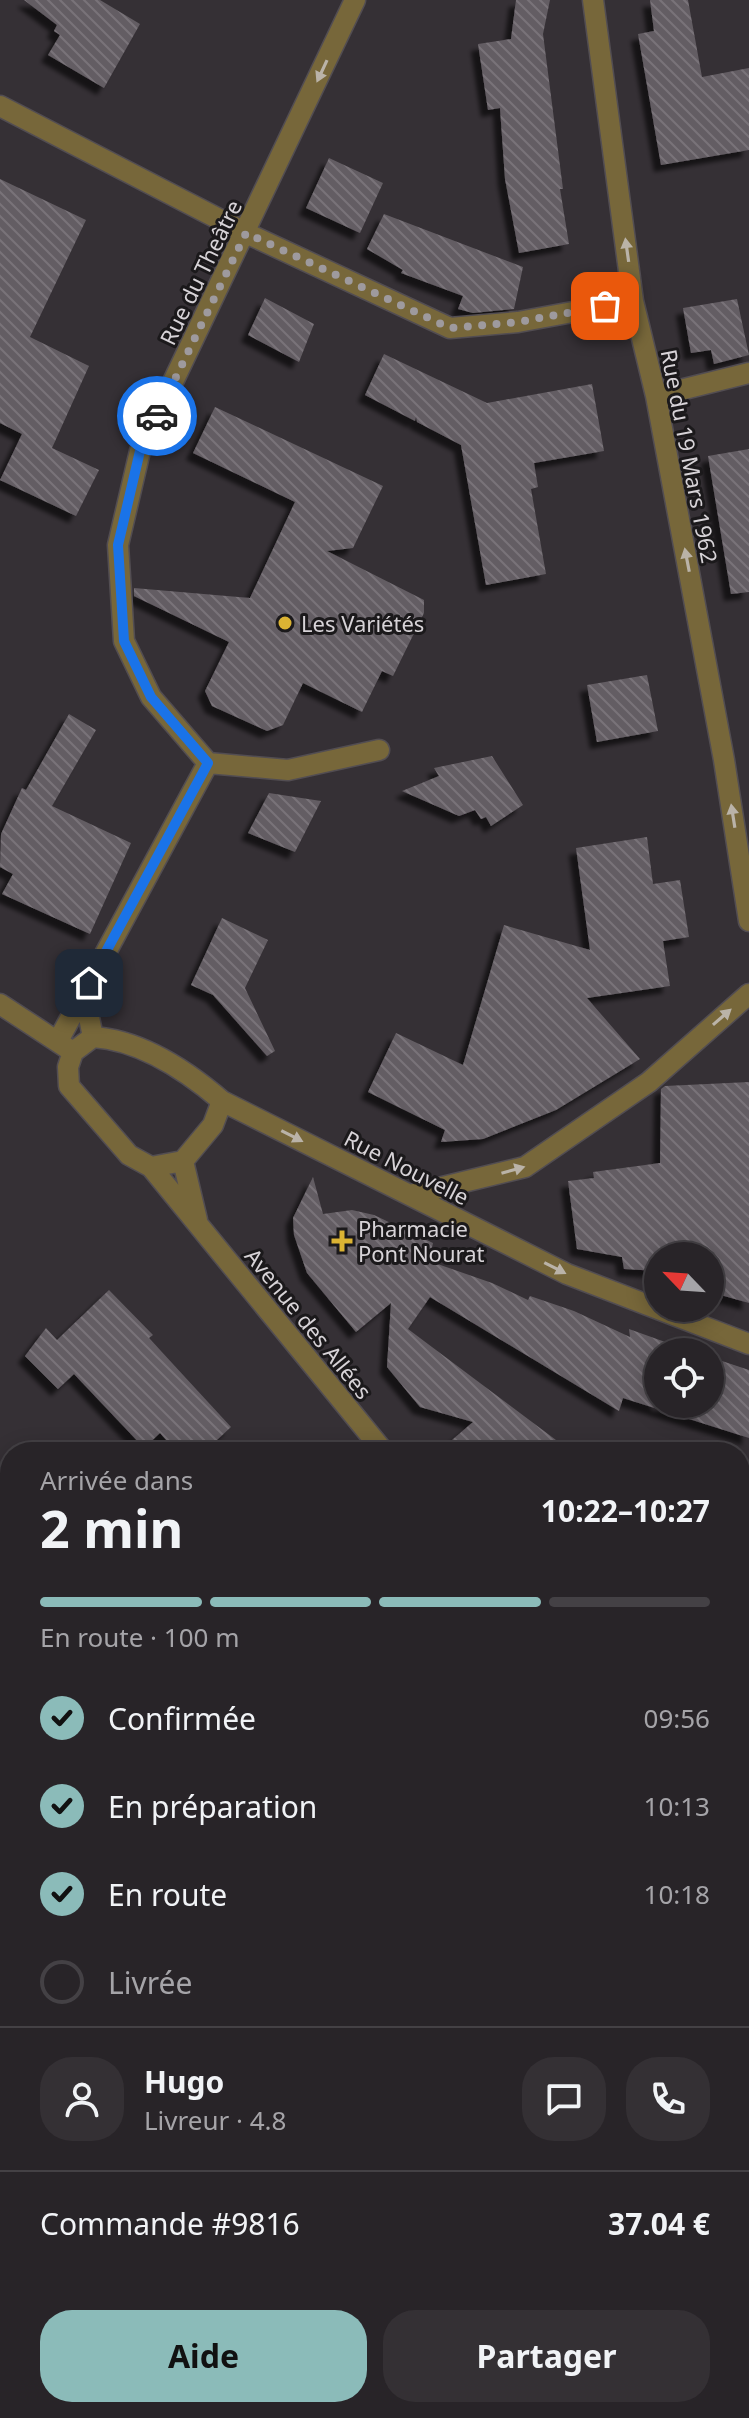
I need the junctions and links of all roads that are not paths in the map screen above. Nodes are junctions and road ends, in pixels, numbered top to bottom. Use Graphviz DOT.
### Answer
graph roads {
  1 [pos="355,0"];
  2 [pos="593,0"];
  3 [pos="0,106"];
  4 [pos="246,233"];
  5 [pos="633,301"];
  6 [pos="749,373"];
  7 [pos="656,396"];
  8 [pos="379,750"];
  9 [pos="208,763"];
  10 [pos="749,921"];
  11 [pos="84,993"];
  12 [pos="749,994"];
  13 [pos="0,1004"];
  14 [pos="93,1037"];
  15 [pos="65,1046"];
  16 [pos="222,1101"];
  17 [pos="183,1161"];
  18 [pos="151,1167"];
  19 [pos="410,1195"];
  20 [pos="198,1224"];
  21 [pos="749,1344"];
  22 [pos="376,1442"];
  1 -- 4 [label="street, Rue du Theâtre, one-way"];
  5 -- 2 [label="street, Rue du 19 Mars 1962, one-way"];
  3 -- 4 [label="street"];
  4 -- 5 [label="street"];
  4 -- 9 [label="street, Rue du Theâtre"];
  5 -- 7 [label="street, Rue du 19 Mars 1962"];
  6 -- 7 [label="street"];
  10 -- 7 [label="street, Rue du 19 Mars 1962, one-way"];
  8 -- 9 [label="street"];
  9 -- 11 [label="street"];
  11 -- 14 [label="street"];
  11 -- 15 [label="street"];
  19 -- 12 [label="street, one-way"];
  13 -- 15 [label="street"];
  14 -- 15 [label="street"];
  14 -- 16 [label="street, Rue Nouvelle"];
  15 -- 18 [label="street, Avenue des Allées"];
  16 -- 17 [label="street"];
  16 -- 19 [label="street, Rue Nouvelle, one-way"];
  17 -- 18 [label="street"];
  17 -- 20 [label="street"];
  18 -- 20 [label="street, Avenue des Allées"];
  19 -- 21 [label="street, Rue Nouvelle, one-way"];
  20 -- 22 [label="street, Avenue des Allées"];
}
